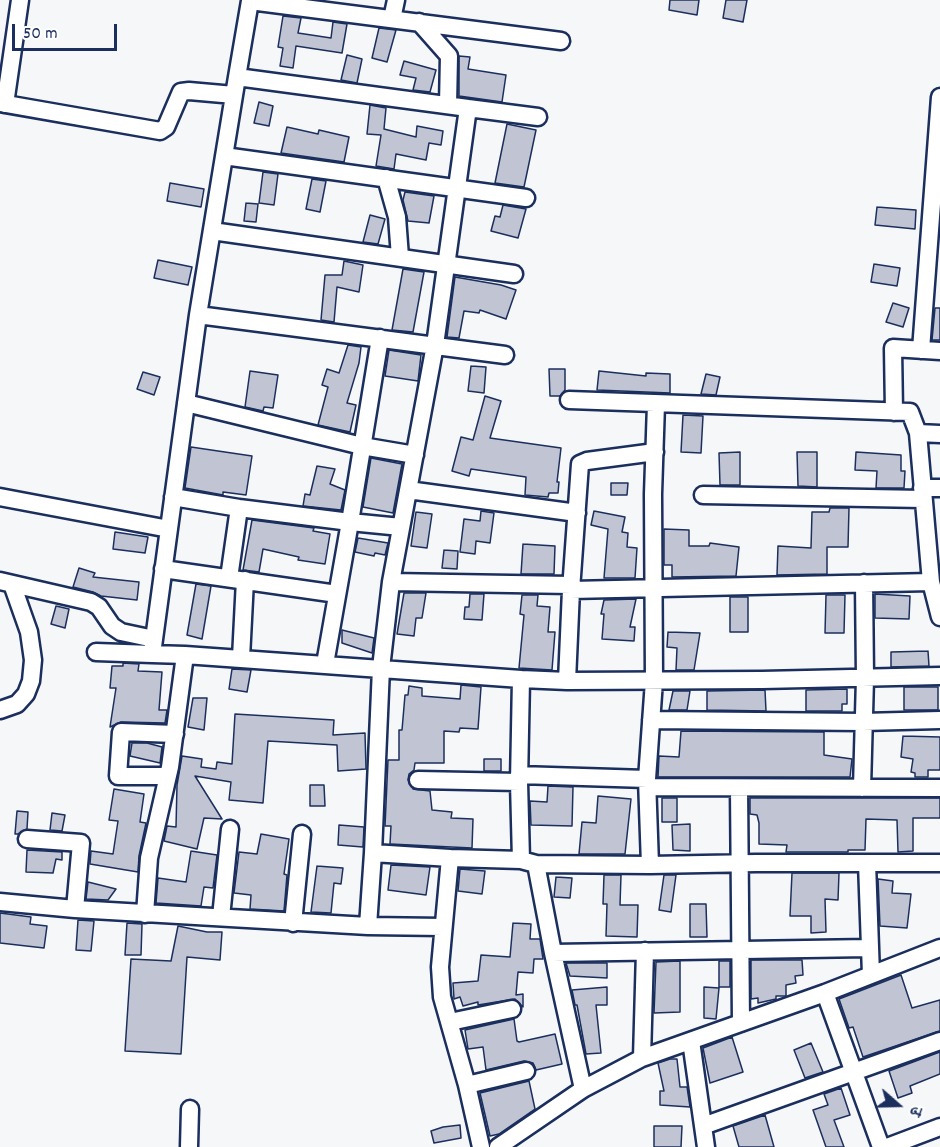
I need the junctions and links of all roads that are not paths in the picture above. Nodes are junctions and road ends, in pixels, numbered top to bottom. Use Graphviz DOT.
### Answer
graph roads {
  1 [pos="20,0"];
  2 [pos="250,0"];
  3 [pos="396,0"];
  4 [pos="392,19"];
  5 [pos="419,22"];
  6 [pos="561,41"];
  7 [pos="237,77"];
  8 [pos="234,95"];
  9 [pos="940,97"];
  10 [pos="2,104"];
  11 [pos="448,105"];
  12 [pos="468,108"];
  13 [pos="538,117"];
  14 [pos="224,156"];
  15 [pos="386,178"];
  16 [pos="457,187"];
  17 [pos="526,198"];
  18 [pos="212,231"];
  19 [pos="400,258"];
  20 [pos="446,264"];
  21 [pos="934,270"];
  22 [pos="514,274"];
  23 [pos="198,315"];
  24 [pos="380,338"];
  25 [pos="435,345"];
  26 [pos="921,350"];
  27 [pos="940,351"];
  28 [pos="505,355"];
  29 [pos="568,400"];
  30 [pos="186,403"];
  31 [pos="656,404"];
  32 [pos="894,412"];
  33 [pos="918,433"];
  34 [pos="940,434"];
  35 [pos="362,446"];
  36 [pos="655,453"];
  37 [pos="415,454"];
  38 [pos="940,488"];
  39 [pos="408,490"];
  40 [pos="923,494"];
  41 [pos="703,495"];
  42 [pos="0,497"];
  43 [pos="173,497"];
  44 [pos="239,508"];
  45 [pos="577,513"];
  46 [pos="350,522"];
  47 [pos="401,527"];
  48 [pos="169,529"];
  49 [pos="163,569"];
  50 [pos="933,570"];
  51 [pos="237,579"];
  52 [pos="6,582"];
  53 [pos="391,582"];
  54 [pos="864,583"];
  55 [pos="654,587"];
  56 [pos="571,588"];
  57 [pos="337,594"];
  58 [pos="940,617"];
  59 [pos="153,646"];
  60 [pos="96,652"];
  61 [pos="185,655"];
  62 [pos="241,658"];
  63 [pos="325,664"];
  64 [pos="381,668"];
  65 [pos="940,676"];
  66 [pos="865,678"];
  67 [pos="521,679"];
  68 [pos="567,681"];
  69 [pos="654,681"];
  70 [pos="0,710"];
  71 [pos="651,720"];
  72 [pos="940,720"];
  73 [pos="864,722"];
  74 [pos="176,734"];
  75 [pos="168,776"];
  76 [pos="519,779"];
  77 [pos="418,780"];
  78 [pos="647,783"];
  79 [pos="739,788"];
  80 [pos="862,788"];
  81 [pos="940,788"];
  82 [pos="230,829"];
  83 [pos="302,834"];
  84 [pos="27,839"];
  85 [pos="373,853"];
  86 [pos="450,858"];
  87 [pos="528,862"];
  88 [pos="740,863"];
  89 [pos="867,863"];
  90 [pos="940,863"];
  91 [pos="650,865"];
  92 [pos="0,902"];
  93 [pos="75,909"];
  94 [pos="146,914"];
  95 [pos="221,917"];
  96 [pos="293,923"];
  97 [pos="368,926"];
  98 [pos="443,927"];
  99 [pos="869,948"];
  100 [pos="940,948"];
  101 [pos="741,950"];
  102 [pos="645,951"];
  103 [pos="553,953"];
  104 [pos="871,975"];
  105 [pos="825,993"];
  106 [pos="512,1009"];
  107 [pos="450,1022"];
  108 [pos="741,1023"];
  109 [pos="691,1041"];
  110 [pos="940,1041"];
  111 [pos="642,1058"];
  112 [pos="526,1071"];
  113 [pos="855,1073"];
  114 [pos="467,1085"];
  115 [pos="583,1089"];
  116 [pos="190,1109"];
  117 [pos="703,1126"];
  118 [pos="940,1127"];
  119 [pos="189,1147"];
  120 [pos="481,1147"];
  121 [pos="498,1147"];
  122 [pos="706,1147"];
  123 [pos="881,1147"];
  124 [pos="888,1147"];
  1 -- 10 [label="street"];
  2 -- 4 [label="street"];
  2 -- 7 [label="street"];
  3 -- 4 [label="street"];
  4 -- 5 [label="street"];
  5 -- 6 [label="street"];
  5 -- 11 [label="street"];
  7 -- 8 [label="street"];
  7 -- 11 [label="street"];
  8 -- 10 [label="street"];
  8 -- 14 [label="street"];
  9 -- 21 [label="street"];
  11 -- 12 [label="street"];
  12 -- 13 [label="street"];
  12 -- 16 [label="street"];
  14 -- 15 [label="street"];
  14 -- 18 [label="street"];
  15 -- 16 [label="street"];
  15 -- 19 [label="street"];
  16 -- 17 [label="street"];
  16 -- 20 [label="street"];
  18 -- 19 [label="street"];
  18 -- 23 [label="street"];
  19 -- 20 [label="street"];
  20 -- 22 [label="street"];
  20 -- 25 [label="street"];
  21 -- 26 [label="street"];
  23 -- 24 [label="street"];
  23 -- 30 [label="street"];
  24 -- 25 [label="street"];
  24 -- 35 [label="street"];
  25 -- 28 [label="street"];
  25 -- 37 [label="street"];
  26 -- 27 [label="street"];
  26 -- 32 [label="street"];
  29 -- 31 [label="street"];
  30 -- 35 [label="street"];
  30 -- 43 [label="street"];
  31 -- 32 [label="street"];
  31 -- 36 [label="street"];
  32 -- 33 [label="street"];
  33 -- 34 [label="street"];
  33 -- 40 [label="street"];
  35 -- 37 [label="street"];
  35 -- 46 [label="street"];
  36 -- 45 [label="street"];
  36 -- 55 [label="street"];
  37 -- 39 [label="street"];
  38 -- 40 [label="street"];
  39 -- 45 [label="street"];
  39 -- 47 [label="street"];
  40 -- 41 [label="street"];
  40 -- 50 [label="street"];
  42 -- 48 [label="street"];
  43 -- 44 [label="street"];
  43 -- 48 [label="street"];
  44 -- 46 [label="street"];
  44 -- 51 [label="street"];
  45 -- 56 [label="street"];
  46 -- 47 [label="street"];
  46 -- 57 [label="street"];
  47 -- 53 [label="street"];
  48 -- 49 [label="street"];
  49 -- 51 [label="street"];
  49 -- 59 [label="street"];
  50 -- 54 [label="street"];
  50 -- 58 [label="street"];
  51 -- 57 [label="street"];
  51 -- 62 [label="street"];
  52 -- 59 [label="street"];
  52 -- 70 [label="street"];
  53 -- 56 [label="street"];
  53 -- 64 [label="street"];
  54 -- 55 [label="street"];
  54 -- 66 [label="street"];
  55 -- 56 [label="street"];
  55 -- 69 [label="street"];
  56 -- 68 [label="street"];
  57 -- 63 [label="street"];
  59 -- 60 [label="street"];
  59 -- 61 [label="street"];
  61 -- 62 [label="street"];
  61 -- 74 [label="street"];
  62 -- 63 [label="street"];
  63 -- 64 [label="street"];
  64 -- 67 [label="street"];
  64 -- 85 [label="street"];
  65 -- 66 [label="street"];
  66 -- 69 [label="street"];
  66 -- 73 [label="street"];
  67 -- 68 [label="street"];
  67 -- 76 [label="street"];
  68 -- 69 [label="street"];
  69 -- 71 [label="street"];
  71 -- 73 [label="street"];
  71 -- 78 [label="street"];
  72 -- 73 [label="street"];
  73 -- 80 [label="street"];
  74 -- 75 [label="street"];
  74 -- 75 [label="street"];
  75 -- 94 [label="street"];
  76 -- 77 [label="street"];
  76 -- 78 [label="street"];
  76 -- 87 [label="street"];
  78 -- 79 [label="street"];
  78 -- 91 [label="street"];
  79 -- 80 [label="street"];
  79 -- 88 [label="street"];
  80 -- 81 [label="street"];
  82 -- 95 [label="street"];
  83 -- 96 [label="street"];
  84 -- 93 [label="street"];
  85 -- 86 [label="street"];
  85 -- 97 [label="street"];
  86 -- 87 [label="street"];
  86 -- 98 [label="street"];
  87 -- 91 [label="street"];
  87 -- 103 [label="street"];
  88 -- 89 [label="street"];
  88 -- 91 [label="street"];
  88 -- 101 [label="street"];
  89 -- 90 [label="street"];
  89 -- 99 [label="street"];
  92 -- 93 [label="street"];
  93 -- 94 [label="street"];
  94 -- 95 [label="street"];
  95 -- 96 [label="street"];
  96 -- 97 [label="street"];
  97 -- 98 [label="street"];
  98 -- 107 [label="street"];
  99 -- 101 [label="street"];
  99 -- 104 [label="street"];
  100 -- 104 [label="street"];
  101 -- 102 [label="street"];
  101 -- 108 [label="street"];
  102 -- 103 [label="street"];
  102 -- 111 [label="street"];
  103 -- 115 [label="street"];
  104 -- 105 [label="street"];
  105 -- 108 [label="street"];
  105 -- 113 [label="street"];
  106 -- 107 [label="street"];
  107 -- 114 [label="street"];
  108 -- 109 [label="street"];
  109 -- 111 [label="street"];
  109 -- 117 [label="street"];
  110 -- 113 [label="street"];
  111 -- 115 [label="street"];
  112 -- 114 [label="street"];
  113 -- 117 [label="street"];
  113 -- 123 [label="street"];
  114 -- 120 [label="street"];
  115 -- 121 [label="street"];
  116 -- 119 [label="street"];
  117 -- 122 [label="street"];
  118 -- 124 [label="street"];
}
